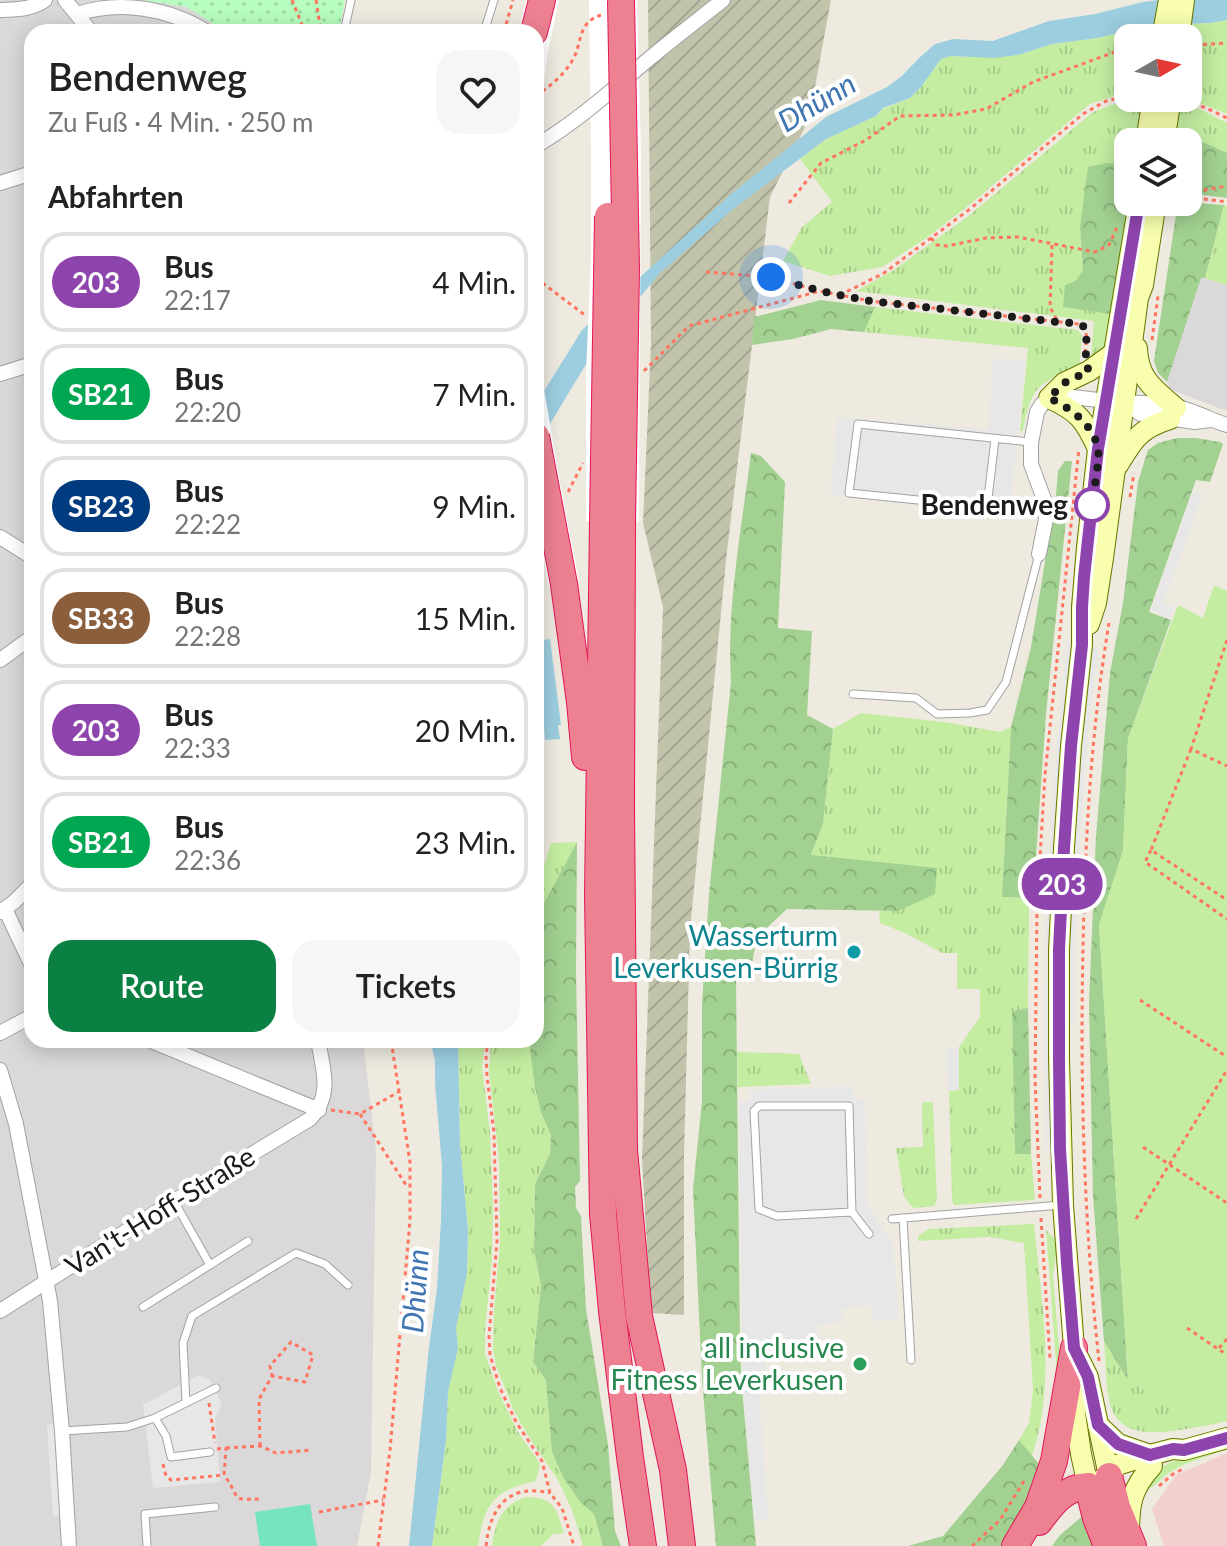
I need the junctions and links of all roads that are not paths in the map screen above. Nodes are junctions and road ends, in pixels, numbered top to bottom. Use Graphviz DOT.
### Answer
graph roads {
  1 [pos="45,0"];
  2 [pos="65,0"];
  3 [pos="351,0"];
  4 [pos="494,0"];
  5 [pos="542,0"];
  6 [pos="723,0"];
  7 [pos="1176,2"];
  8 [pos="611,4"];
  9 [pos="0,10"];
  10 [pos="77,14"];
  11 [pos="85,24"];
  12 [pos="195,24"];
  13 [pos="346,24"];
  14 [pos="486,24"];
  15 [pos="536,24"];
  16 [pos="1167,24"];
  17 [pos="1178,24"];
  18 [pos="544,141"];
  19 [pos="24,176"];
  20 [pos="0,183"];
  21 [pos="1137,216"];
  22 [pos="1154,216"];
  23 [pos="1143,285"];
  24 [pos="1115,352"];
  25 [pos="24,366"];
  26 [pos="0,374"];
  27 [pos="1049,398"];
  28 [pos="1116,402"];
  29 [pos="1173,413"];
  30 [pos="1227,425"];
  31 [pos="995,439"];
  32 [pos="1031,443"];
  33 [pos="1098,449"];
  34 [pos="1124,471"];
  35 [pos="544,478"];
  36 [pos="612,522"];
  37 [pos="0,537"];
  38 [pos="24,552"];
  39 [pos="1039,554"];
  40 [pos="24,643"];
  41 [pos="1082,645"];
  42 [pos="0,660"];
  43 [pos="853,694"];
  44 [pos="24,891"];
  45 [pos="598,896"];
  46 [pos="2,911"];
  47 [pos="24,951"];
  48 [pos="24,1020"];
  49 [pos="0,1033"];
  50 [pos="168,1048"];
  51 [pos="319,1048"];
  52 [pos="0,1070"];
  53 [pos="319,1110"];
  54 [pos="174,1201"];
  55 [pos="1063,1205"];
  56 [pos="852,1212"];
  57 [pos="903,1218"];
  58 [pos="892,1219"];
  59 [pos="869,1234"];
  60 [pos="248,1241"];
  61 [pos="210,1265"];
  62 [pos="46,1282"];
  63 [pos="348,1285"];
  64 [pos="143,1307"];
  65 [pos="0,1311"];
  66 [pos="1074,1348"];
  67 [pos="911,1360"];
  68 [pos="211,1390"];
  69 [pos="186,1401"];
  70 [pos="155,1418"];
  71 [pos="1098,1425"];
  72 [pos="62,1431"];
  73 [pos="1227,1438"];
  74 [pos="210,1452"];
  75 [pos="1151,1460"];
  76 [pos="1098,1481"];
  77 [pos="215,1507"];
  78 [pos="1123,1543"];
  79 [pos="69,1546"];
  80 [pos="147,1546"];
  81 [pos="643,1546"];
  82 [pos="682,1546"];
  83 [pos="1015,1546"];
  84 [pos="1025,1546"];
  85 [pos="1039,1546"];
  1 -- 9 [label="street"];
  2 -- 10 [label="street"];
  3 -- 13 [label="lane"];
  4 -- 14 [label="lane"];
  5 -- 15 [label="highway"];
  6 -- 18 [label="street"];
  7 -- 16 [label="main road"];
  7 -- 17 [label="main road"];
  8 -- 36 [label="highway, bridge"];
  10 -- 11 [label="street"];
  10 -- 12 [label="street"];
  19 -- 20 [label="street"];
  21 -- 24 [label="main road"];
  22 -- 23 [label="main road"];
  23 -- 28 [label="main road"];
  23 -- 29 [label="main road"];
  24 -- 27 [label="main road"];
  24 -- 28 [label="main road"];
  25 -- 26 [label="street"];
  27 -- 28 [label="street"];
  27 -- 32 [label="street"];
  27 -- 33 [label="main road"];
  28 -- 29 [label="street"];
  28 -- 33 [label="main road"];
  28 -- 34 [label="main road"];
  29 -- 30 [label="street"];
  29 -- 34 [label="main road"];
  31 -- 31 [label="lane"];
  31 -- 32 [label="lane"];
  32 -- 39 [label="street"];
  33 -- 41 [label="main road"];
  34 -- 41 [label="main road"];
  35 -- 45 [label="highway, bridge"];
  36 -- 45 [label="highway"];
  36 -- 82 [label="highway"];
  37 -- 38 [label="street"];
  39 -- 43 [label="lane"];
  40 -- 42 [label="street"];
  41 -- 55 [label="main road"];
  44 -- 46 [label="street"];
  45 -- 81 [label="highway"];
  46 -- 47 [label="street"];
  48 -- 49 [label="street"];
  50 -- 53 [label="street"];
  51 -- 53 [label="street"];
  52 -- 62 [label="street"];
  53 -- 54 [label="street, Van't-Hoff-Straße"];
  54 -- 61 [label="lane"];
  54 -- 62 [label="street, Van't-Hoff-Straße"];
  55 -- 57 [label="lane"];
  55 -- 66 [label="main road"];
  56 -- 56 [label="lane"];
  56 -- 59 [label="lane"];
  57 -- 58 [label="lane"];
  57 -- 67 [label="lane"];
  60 -- 61 [label="lane"];
  61 -- 64 [label="lane"];
  62 -- 65 [label="street, Van't-Hoff-Straße"];
  62 -- 72 [label="street"];
  63 -- 69 [label="lane"];
  66 -- 71 [label="main road"];
  66 -- 76 [label="main road"];
  66 -- 83 [label="highway"];
  68 -- 69 [label="lane"];
  69 -- 70 [label="lane"];
  70 -- 72 [label="lane"];
  70 -- 74 [label="lane"];
  71 -- 75 [label="main road"];
  71 -- 76 [label="main road"];
  72 -- 79 [label="street"];
  73 -- 75 [label="main road"];
  75 -- 76 [label="main road"];
  75 -- 78 [label="main road"];
  76 -- 78 [label="highway"];
  76 -- 84 [label="highway"];
  76 -- 85 [label="highway"];
  77 -- 80 [label="lane"];
}
